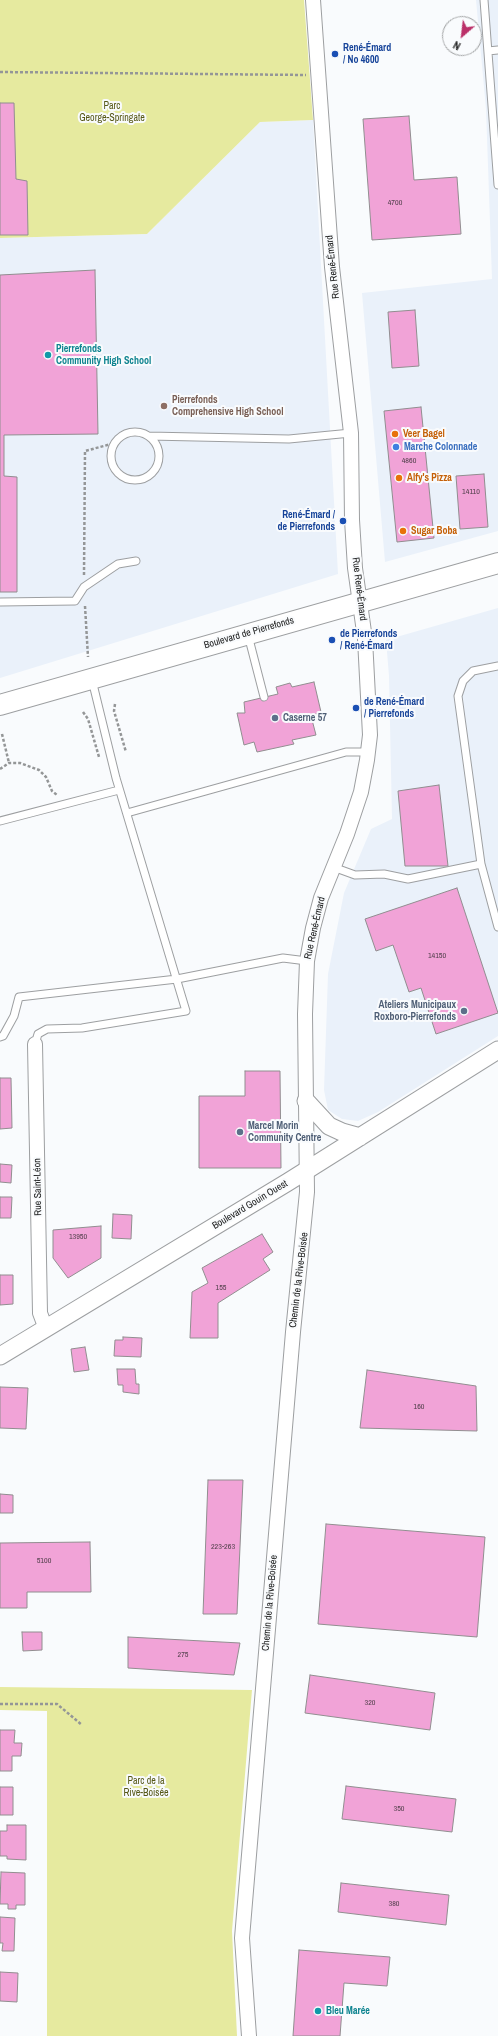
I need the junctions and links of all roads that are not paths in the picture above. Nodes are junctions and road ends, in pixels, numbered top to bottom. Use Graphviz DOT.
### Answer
graph roads {
  1 [pos="313,0"];
  2 [pos="484,0"];
  3 [pos="498,50"];
  4 [pos="488,51"];
  5 [pos="498,185"];
  6 [pos="351,433"];
  7 [pos="149,436"];
  8 [pos="136,562"];
  9 [pos="498,563"];
  10 [pos="0,602"];
  11 [pos="360,602"];
  12 [pos="247,634"];
  13 [pos="498,666"];
  14 [pos="92,677"];
  15 [pos="264,697"];
  16 [pos="0,704"];
  17 [pos="369,752"];
  18 [pos="120,790"];
  19 [pos="127,813"];
  20 [pos="0,821"];
  21 [pos="481,864"];
  22 [pos="333,867"];
  23 [pos="498,927"];
  24 [pos="307,961"];
  25 [pos="177,979"];
  26 [pos="0,1037"];
  27 [pos="35,1044"];
  28 [pos="498,1050"];
  29 [pos="306,1100"];
  30 [pos="360,1136"];
  31 [pos="307,1170"];
  32 [pos="46,1329"];
  33 [pos="0,1356"];
  34 [pos="249,2036"];
  1 -- 6 [label="street, Rue René-Émard"];
  2 -- 4 [label="lane"];
  3 -- 4 [label="lane"];
  4 -- 5 [label="lane"];
  6 -- 7 [label="lane"];
  6 -- 11 [label="street, Rue René-Émard"];
  7 -- 7 [label="lane"];
  8 -- 10 [label="lane"];
  9 -- 11 [label="main road, Boulevard de Pierrefonds"];
  11 -- 12 [label="main road, Boulevard de Pierrefonds"];
  11 -- 17 [label="street, Rue René-Émard"];
  12 -- 14 [label="main road, Boulevard de Pierrefonds"];
  12 -- 15 [label="lane"];
  13 -- 21 [label="lane"];
  14 -- 16 [label="main road, Boulevard de Pierrefonds"];
  14 -- 18 [label="lane"];
  17 -- 19 [label="lane"];
  17 -- 22 [label="street, Rue René-Émard"];
  18 -- 19 [label="lane"];
  18 -- 20 [label="lane"];
  19 -- 25 [label="lane"];
  21 -- 22 [label="lane"];
  21 -- 23 [label="lane"];
  22 -- 24 [label="street, Rue René-Émard"];
  24 -- 25 [label="lane"];
  24 -- 29 [label="street, Rue René-Émard"];
  25 -- 26 [label="lane"];
  25 -- 27 [label="lane"];
  27 -- 32 [label="street, Rue Saint-Léon"];
  28 -- 30 [label="street, Boulevard Gouin Ouest"];
  29 -- 30 [label="street"];
  29 -- 31 [label="street, Rue René-Émard"];
  30 -- 31 [label="street, Boulevard Gouin Ouest"];
  31 -- 32 [label="street, Boulevard Gouin Ouest"];
  31 -- 34 [label="street, Chemin de la Rive-Boisée"];
  32 -- 33 [label="street, Boulevard Gouin Ouest"];
}
